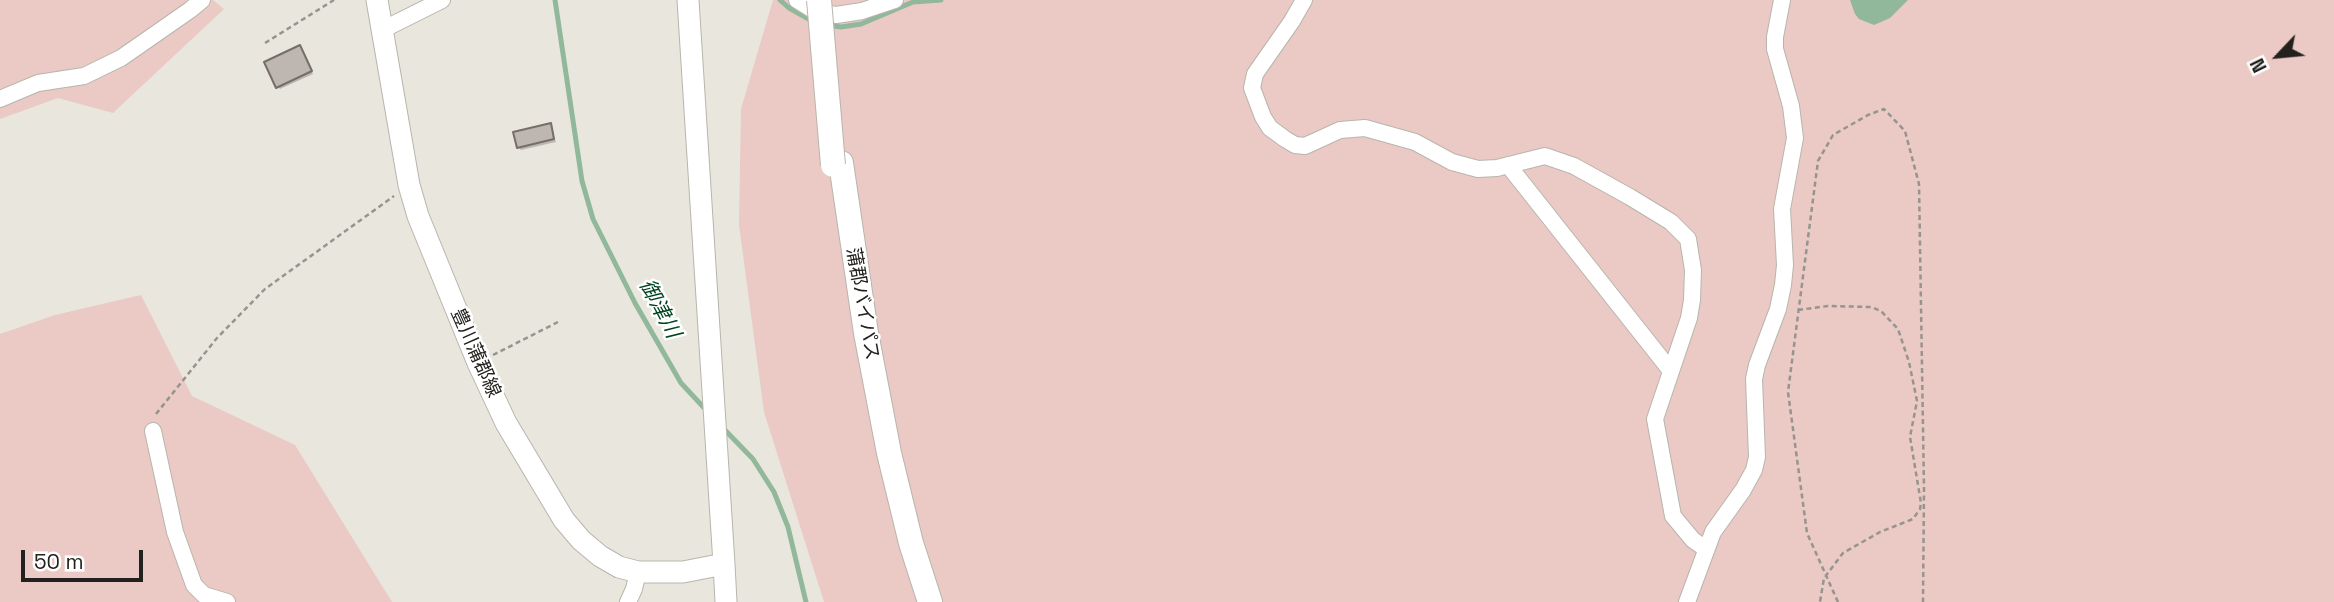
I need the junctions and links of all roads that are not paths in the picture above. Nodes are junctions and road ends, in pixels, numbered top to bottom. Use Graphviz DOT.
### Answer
graph roads {
  1 [pos="202,0"];
  2 [pos="377,0"];
  3 [pos="442,0"];
  4 [pos="688,0"];
  5 [pos="797,0"];
  6 [pos="820,0"];
  7 [pos="828,0"];
  8 [pos="895,0"];
  9 [pos="1294,0"];
  10 [pos="1304,0"];
  11 [pos="1782,0"];
  12 [pos="1292,21"];
  13 [pos="384,29"];
  14 [pos="0,99"];
  15 [pos="836,164"];
  16 [pos="1508,165"];
  17 [pos="1671,371"];
  18 [pos="153,431"];
  19 [pos="1706,549"];
  20 [pos="724,564"];
  21 [pos="638,572"];
  22 [pos="1689,601"];
  23 [pos="227,602"];
  24 [pos="628,602"];
  25 [pos="726,602"];
  26 [pos="917,602"];
  27 [pos="930,602"];
  1 -- 14 [label="street"];
  2 -- 13 [label="main road, 豊川蒲郡線"];
  3 -- 13 [label="street"];
  4 -- 20 [label="main road"];
  5 -- 8 [label="street"];
  6 -- 15 [label="highway, 蒲郡バイパス, bridge"];
  7 -- 15 [label="highway, 蒲郡バイパス"];
  9 -- 12 [label="street"];
  10 -- 12 [label="street"];
  11 -- 19 [label="street"];
  12 -- 16 [label="street"];
  13 -- 21 [label="main road, 豊川蒲郡線"];
  15 -- 26 [label="highway, 蒲郡バイパス"];
  15 -- 27 [label="highway, 蒲郡バイパス"];
  16 -- 17 [label="street"];
  16 -- 17 [label="street"];
  17 -- 19 [label="street"];
  18 -- 23 [label="street"];
  19 -- 22 [label="street"];
  20 -- 21 [label="main road, 豊川蒲郡線"];
  20 -- 25 [label="main road"];
  21 -- 24 [label="street"];
}
